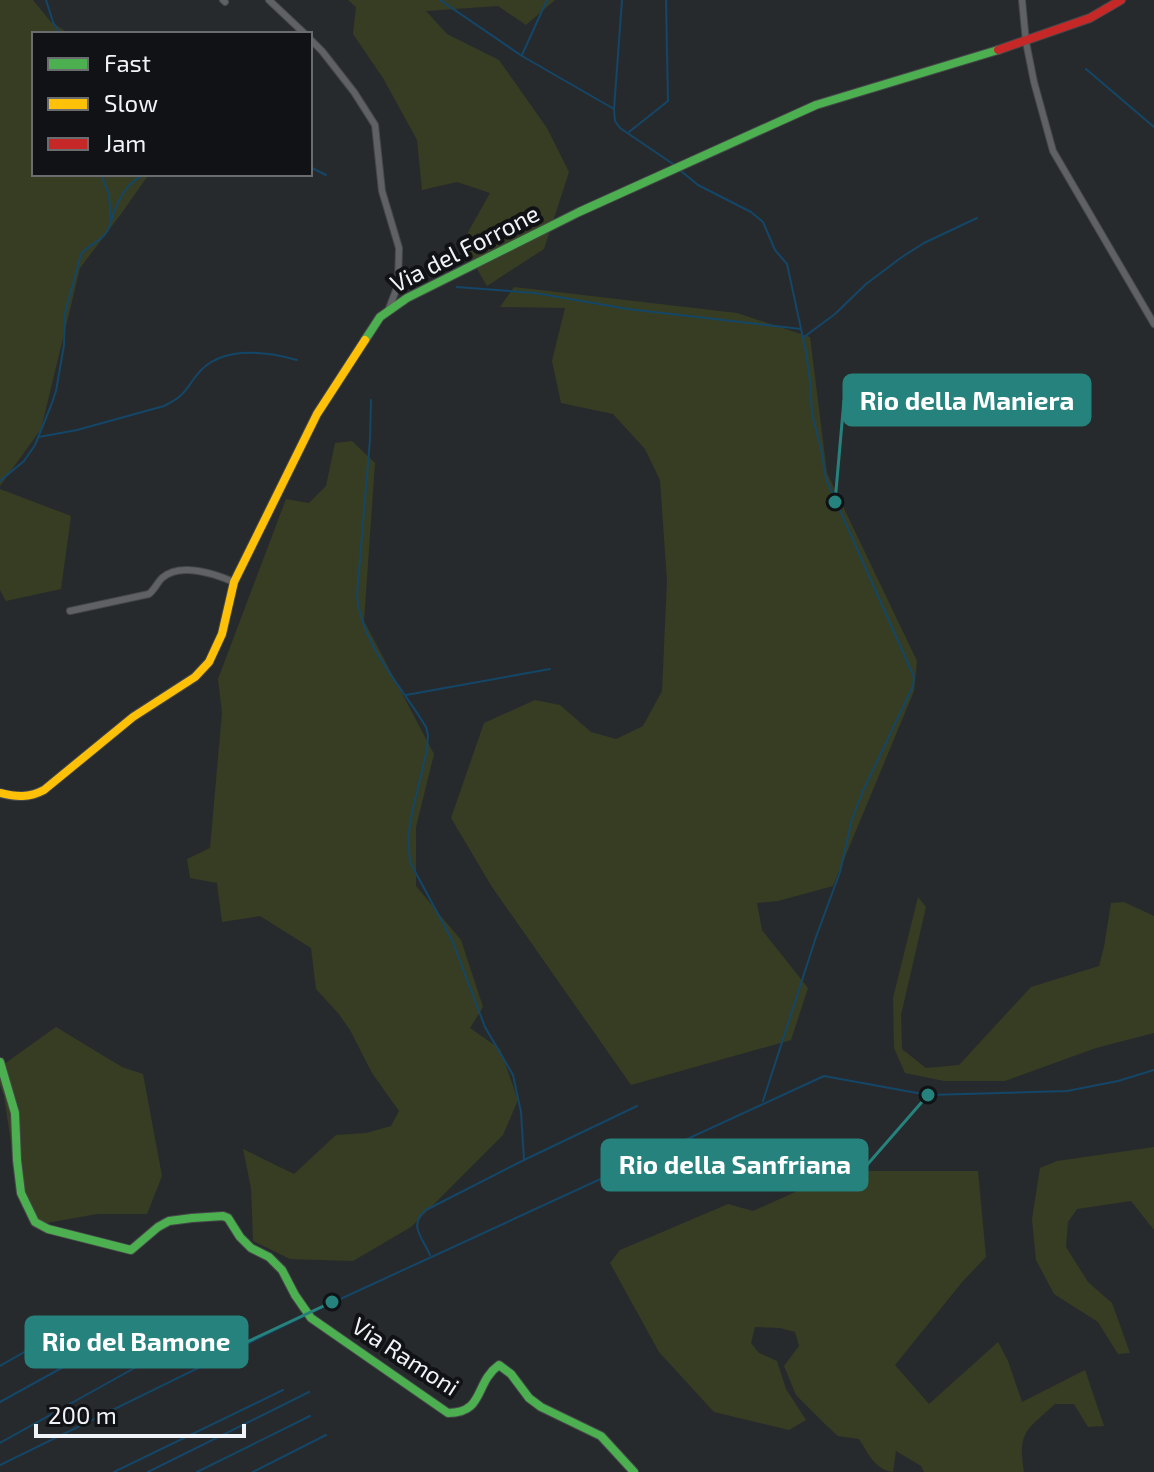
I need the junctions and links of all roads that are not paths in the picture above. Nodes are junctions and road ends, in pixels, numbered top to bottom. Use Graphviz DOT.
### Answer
graph roads {
  1 [pos="269,0"];
  2 [pos="1022,0"];
  3 [pos="1121,0"];
  4 [pos="303,32"];
  5 [pos="312,41"];
  6 [pos="1026,42"];
  7 [pos="388,311"];
  8 [pos="1154,324"];
  9 [pos="234,582"];
  10 [pos="70,611"];
  11 [pos="0,793"];
  12 [pos="0,1062"];
  13 [pos="634,1472"];
  1 -- 4 [label="street"];
  2 -- 6 [label="street"];
  3 -- 6 [label="street, Via del Forrone"];
  5 -- 7 [label="street"];
  6 -- 7 [label="street, Via del Forrone"];
  6 -- 8 [label="street"];
  7 -- 9 [label="street, Via del Forrone"];
  9 -- 10 [label="street"];
  9 -- 11 [label="street, Via del Forrone"];
  12 -- 13 [label="street, Via Ramoni"];
}
